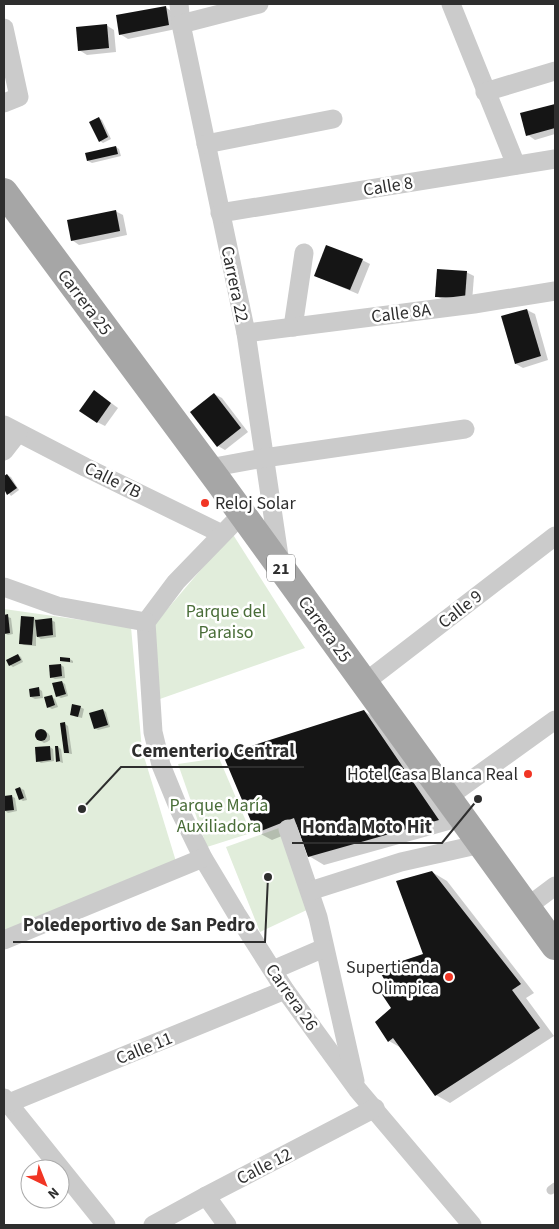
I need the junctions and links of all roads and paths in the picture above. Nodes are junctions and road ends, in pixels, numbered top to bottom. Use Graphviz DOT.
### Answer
graph roads {
  1 [pos="179,4"];
  2 [pos="259,4"];
  3 [pos="451,4"];
  4 [pos="181,24"];
  5 [pos="4,28"];
  6 [pos="555,71"];
  7 [pos="485,92"];
  8 [pos="4,103"];
  9 [pos="333,119"];
  10 [pos="206,144"];
  11 [pos="555,159"];
  12 [pos="516,165"];
  13 [pos="4,192"];
  14 [pos="220,213"];
  15 [pos="304,253"];
  16 [pos="555,291"];
  17 [pos="293,326"];
  18 [pos="246,333"];
  19 [pos="11,429"];
  20 [pos="465,429"];
  21 [pos="4,450"];
  22 [pos="264,458"];
  23 [pos="209,468"];
  24 [pos="242,514"];
  25 [pos="222,534"];
  26 [pos="555,536"];
  27 [pos="280,567"];
  28 [pos="4,587"];
  29 [pos="146,622"];
  30 [pos="364,682"];
  31 [pos="555,720"];
  32 [pos="448,798"];
  33 [pos="288,829"];
  34 [pos="481,844"];
  35 [pos="204,858"];
  36 [pos="555,886"];
  37 [pos="310,891"];
  38 [pos="527,906"];
  39 [pos="4,940"];
  40 [pos="555,946"];
  41 [pos="324,948"];
  42 [pos="273,970"];
  43 [pos="285,990"];
  44 [pos="357,1089"];
  45 [pos="5,1102"];
  46 [pos="375,1108"];
  47 [pos="206,1196"];
  48 [pos="106,1225"];
  49 [pos="153,1225"];
  50 [pos="227,1225"];
  51 [pos="472,1225"];
  1 -- 4 [label="street, Carrera 22"];
  2 -- 4 [label="street"];
  3 -- 7 [label="street"];
  4 -- 10 [label="street, Carrera 22"];
  5 -- 8 [label="street"];
  6 -- 7 [label="street"];
  7 -- 12 [label="street"];
  9 -- 10 [label="street"];
  10 -- 14 [label="street, Carrera 22"];
  11 -- 12 [label="street, Calle 8"];
  12 -- 14 [label="street, Calle 8"];
  13 -- 23 [label="main road, Carrera 25 / 21"];
  14 -- 18 [label="street, Carrera 22"];
  15 -- 17 [label="street"];
  16 -- 17 [label="street, Calle 8A"];
  17 -- 18 [label="street, Calle 8A"];
  18 -- 22 [label="street, Carrera 22"];
  19 -- 21 [label="street"];
  19 -- 25 [label="street, Calle 7B"];
  20 -- 22 [label="street"];
  22 -- 23 [label="street"];
  22 -- 27 [label="street, Carrera 22"];
  23 -- 24 [label="main road, Carrera 25 / 21"];
  24 -- 25 [label="street"];
  24 -- 27 [label="main road, Carrera 25 / 21"];
  25 -- 29 [label="street"];
  26 -- 30 [label="street, Calle 9"];
  27 -- 30 [label="main road, Carrera 25 / 21"];
  28 -- 29 [label="street"];
  29 -- 35 [label="street, Carrera 26"];
  30 -- 32 [label="main road, Carrera 25 / 21"];
  31 -- 32 [label="street"];
  32 -- 34 [label="main road, Carrera 25 / 21"];
  33 -- 37 [label="street"];
  34 -- 37 [label="street"];
  34 -- 38 [label="main road, Carrera 25 / 21"];
  35 -- 39 [label="street"];
  35 -- 42 [label="street, Carrera 26"];
  36 -- 38 [label="street"];
  37 -- 41 [label="street"];
  38 -- 40 [label="main road, Carrera 25 / 21"];
  41 -- 42 [label="street"];
  41 -- 44 [label="street"];
  42 -- 43 [label="street, Carrera 26"];
  43 -- 44 [label="street, Carrera 26"];
  43 -- 45 [label="street, Calle 11"];
  44 -- 46 [label="street, Carrera 26"];
  45 -- 48 [label="street"];
  46 -- 47 [label="street, Calle 12"];
  46 -- 51 [label="street, Carrera 26"];
  47 -- 49 [label="street, Calle 12"];
  47 -- 50 [label="street"];
}
